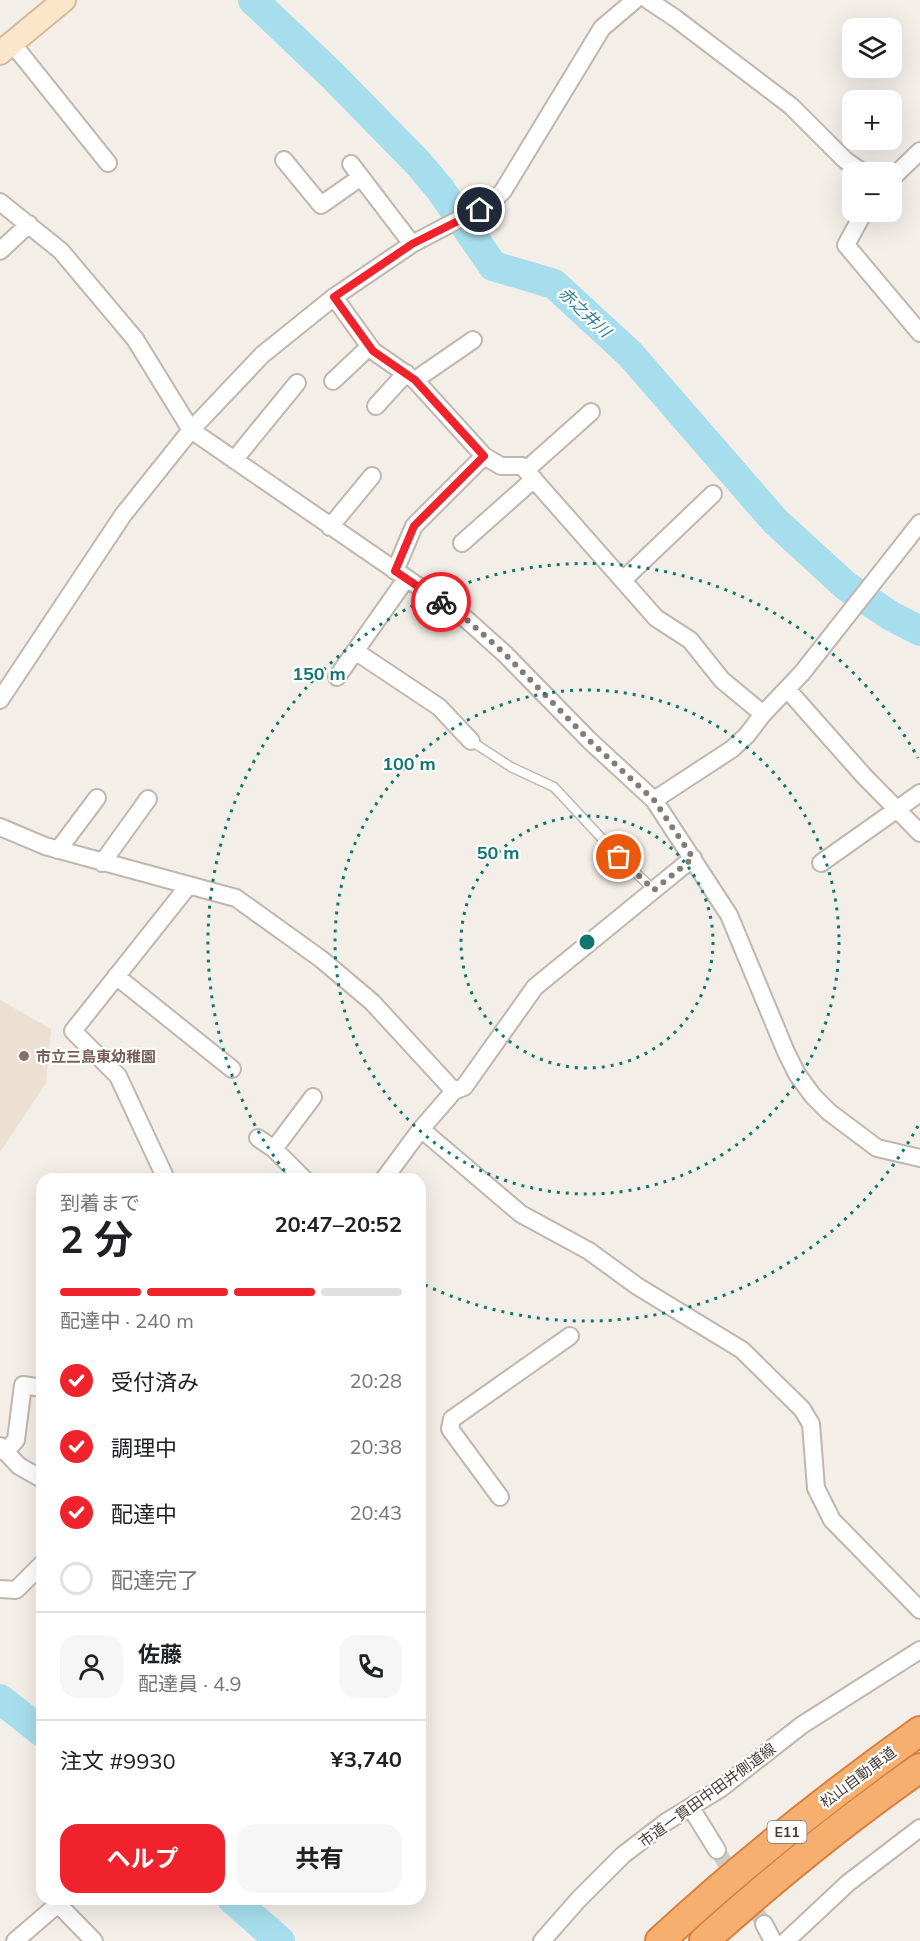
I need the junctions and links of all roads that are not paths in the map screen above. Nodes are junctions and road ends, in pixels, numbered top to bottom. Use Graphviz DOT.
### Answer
graph roads {
  1 [pos="635,0"];
  2 [pos="648,0"];
  3 [pos="62,1"];
  4 [pos="6,48"];
  5 [pos="920,151"];
  6 [pos="284,160"];
  7 [pos="848,162"];
  8 [pos="108,164"];
  9 [pos="902,168"];
  10 [pos="0,202"];
  11 [pos="859,222"];
  12 [pos="29,224"];
  13 [pos="412,244"];
  14 [pos="0,251"];
  15 [pos="334,297"];
  16 [pos="920,333"];
  17 [pos="473,340"];
  18 [pos="369,347"];
  19 [pos="410,377"];
  20 [pos="333,381"];
  21 [pos="297,383"];
  22 [pos="376,406"];
  23 [pos="591,412"];
  24 [pos="191,430"];
  25 [pos="484,456"];
  26 [pos="234,460"];
  27 [pos="530,475"];
  28 [pos="372,476"];
  29 [pos="713,494"];
  30 [pos="920,523"];
  31 [pos="330,527"];
  32 [pos="462,543"];
  33 [pos="400,575"];
  34 [pos="622,580"];
  35 [pos="355,651"];
  36 [pos="336,677"];
  37 [pos="787,688"];
  38 [pos="0,700"];
  39 [pos="763,714"];
  40 [pos="471,741"];
  41 [pos="920,793"];
  42 [pos="97,798"];
  43 [pos="148,799"];
  44 [pos="654,800"];
  45 [pos="897,809"];
  46 [pos="0,827"];
  47 [pos="920,832"];
  48 [pos="58,850"];
  49 [pos="693,858"];
  50 [pos="102,863"];
  51 [pos="821,863"];
  52 [pos="189,885"];
  53 [pos="654,890"];
  54 [pos="116,976"];
  55 [pos="232,1069"];
  56 [pos="454,1091"];
  57 [pos="313,1097"];
  58 [pos="421,1129"];
  59 [pos="258,1138"];
  60 [pos="274,1149"];
  61 [pos="920,1158"];
  62 [pos="163,1173"];
  63 [pos="298,1173"];
  64 [pos="388,1173"];
  65 [pos="570,1336"];
  66 [pos="36,1387"];
  67 [pos="3,1449"];
  68 [pos="36,1476"];
  69 [pos="500,1497"];
  70 [pos="36,1570"];
  71 [pos="0,1589"];
  72 [pos="920,1610"];
  73 [pos="920,1650"];
  74 [pos="920,1731"];
  75 [pos="920,1768"];
  76 [pos="691,1808"];
  77 [pos="920,1828"];
  78 [pos="717,1850"];
  79 [pos="57,1905"];
  80 [pos="59,1905"];
  81 [pos="765,1924"];
  82 [pos="15,1941"];
  83 [pos="94,1941"];
  84 [pos="542,1941"];
  85 [pos="660,1941"];
  86 [pos="704,1941"];
  87 [pos="773,1941"];
  88 [pos="786,1941"];
  1 -- 13 [label="street"];
  2 -- 7 [label="street"];
  3 -- 4 [label="main road"];
  4 -- 8 [label="street"];
  5 -- 9 [label="street"];
  6 -- 13 [label="street"];
  10 -- 12 [label="street"];
  11 -- 16 [label="street"];
  12 -- 14 [label="street"];
  12 -- 24 [label="street"];
  13 -- 15 [label="street"];
  15 -- 18 [label="street"];
  15 -- 24 [label="street"];
  17 -- 19 [label="street"];
  18 -- 19 [label="street"];
  18 -- 20 [label="street"];
  19 -- 22 [label="street"];
  19 -- 25 [label="street"];
  21 -- 26 [label="street"];
  23 -- 27 [label="street"];
  24 -- 26 [label="street"];
  24 -- 38 [label="street"];
  25 -- 27 [label="street"];
  25 -- 33 [label="street"];
  26 -- 31 [label="street"];
  27 -- 32 [label="street"];
  27 -- 34 [label="street"];
  28 -- 31 [label="street"];
  29 -- 34 [label="street"];
  30 -- 37 [label="street"];
  31 -- 33 [label="street"];
  33 -- 35 [label="street"];
  33 -- 44 [label="street"];
  34 -- 39 [label="street"];
  35 -- 36 [label="street"];
  35 -- 40 [label="street"];
  37 -- 39 [label="street"];
  37 -- 45 [label="street"];
  39 -- 44 [label="street"];
  40 -- 53 [label="lane"];
  41 -- 45 [label="street"];
  42 -- 48 [label="street"];
  43 -- 50 [label="street"];
  44 -- 49 [label="street"];
  45 -- 47 [label="street"];
  45 -- 51 [label="street"];
  46 -- 48 [label="street"];
  48 -- 50 [label="street"];
  49 -- 53 [label="street"];
  49 -- 61 [label="street"];
  50 -- 52 [label="street"];
  52 -- 54 [label="street"];
  52 -- 56 [label="street"];
  53 -- 56 [label="street"];
  54 -- 55 [label="street"];
  54 -- 62 [label="street"];
  56 -- 58 [label="street"];
  57 -- 60 [label="street"];
  58 -- 64 [label="street"];
  58 -- 72 [label="street"];
  59 -- 60 [label="street"];
  60 -- 63 [label="street"];
  65 -- 69 [label="street"];
  66 -- 67 [label="street"];
  67 -- 68 [label="street"];
  70 -- 71 [label="street"];
  73 -- 76 [label="street, 市道一貫田中田井側道線"];
  74 -- 85 [label="highway, 松山自動車道 / E11"];
  75 -- 86 [label="highway, 松山自動車道 / E11"];
  76 -- 78 [label="street"];
  76 -- 84 [label="street, 市道一貫田中田井側道線"];
  77 -- 88 [label="street"];
  79 -- 82 [label="street"];
  80 -- 83 [label="street"];
  81 -- 87 [label="street"];
}
